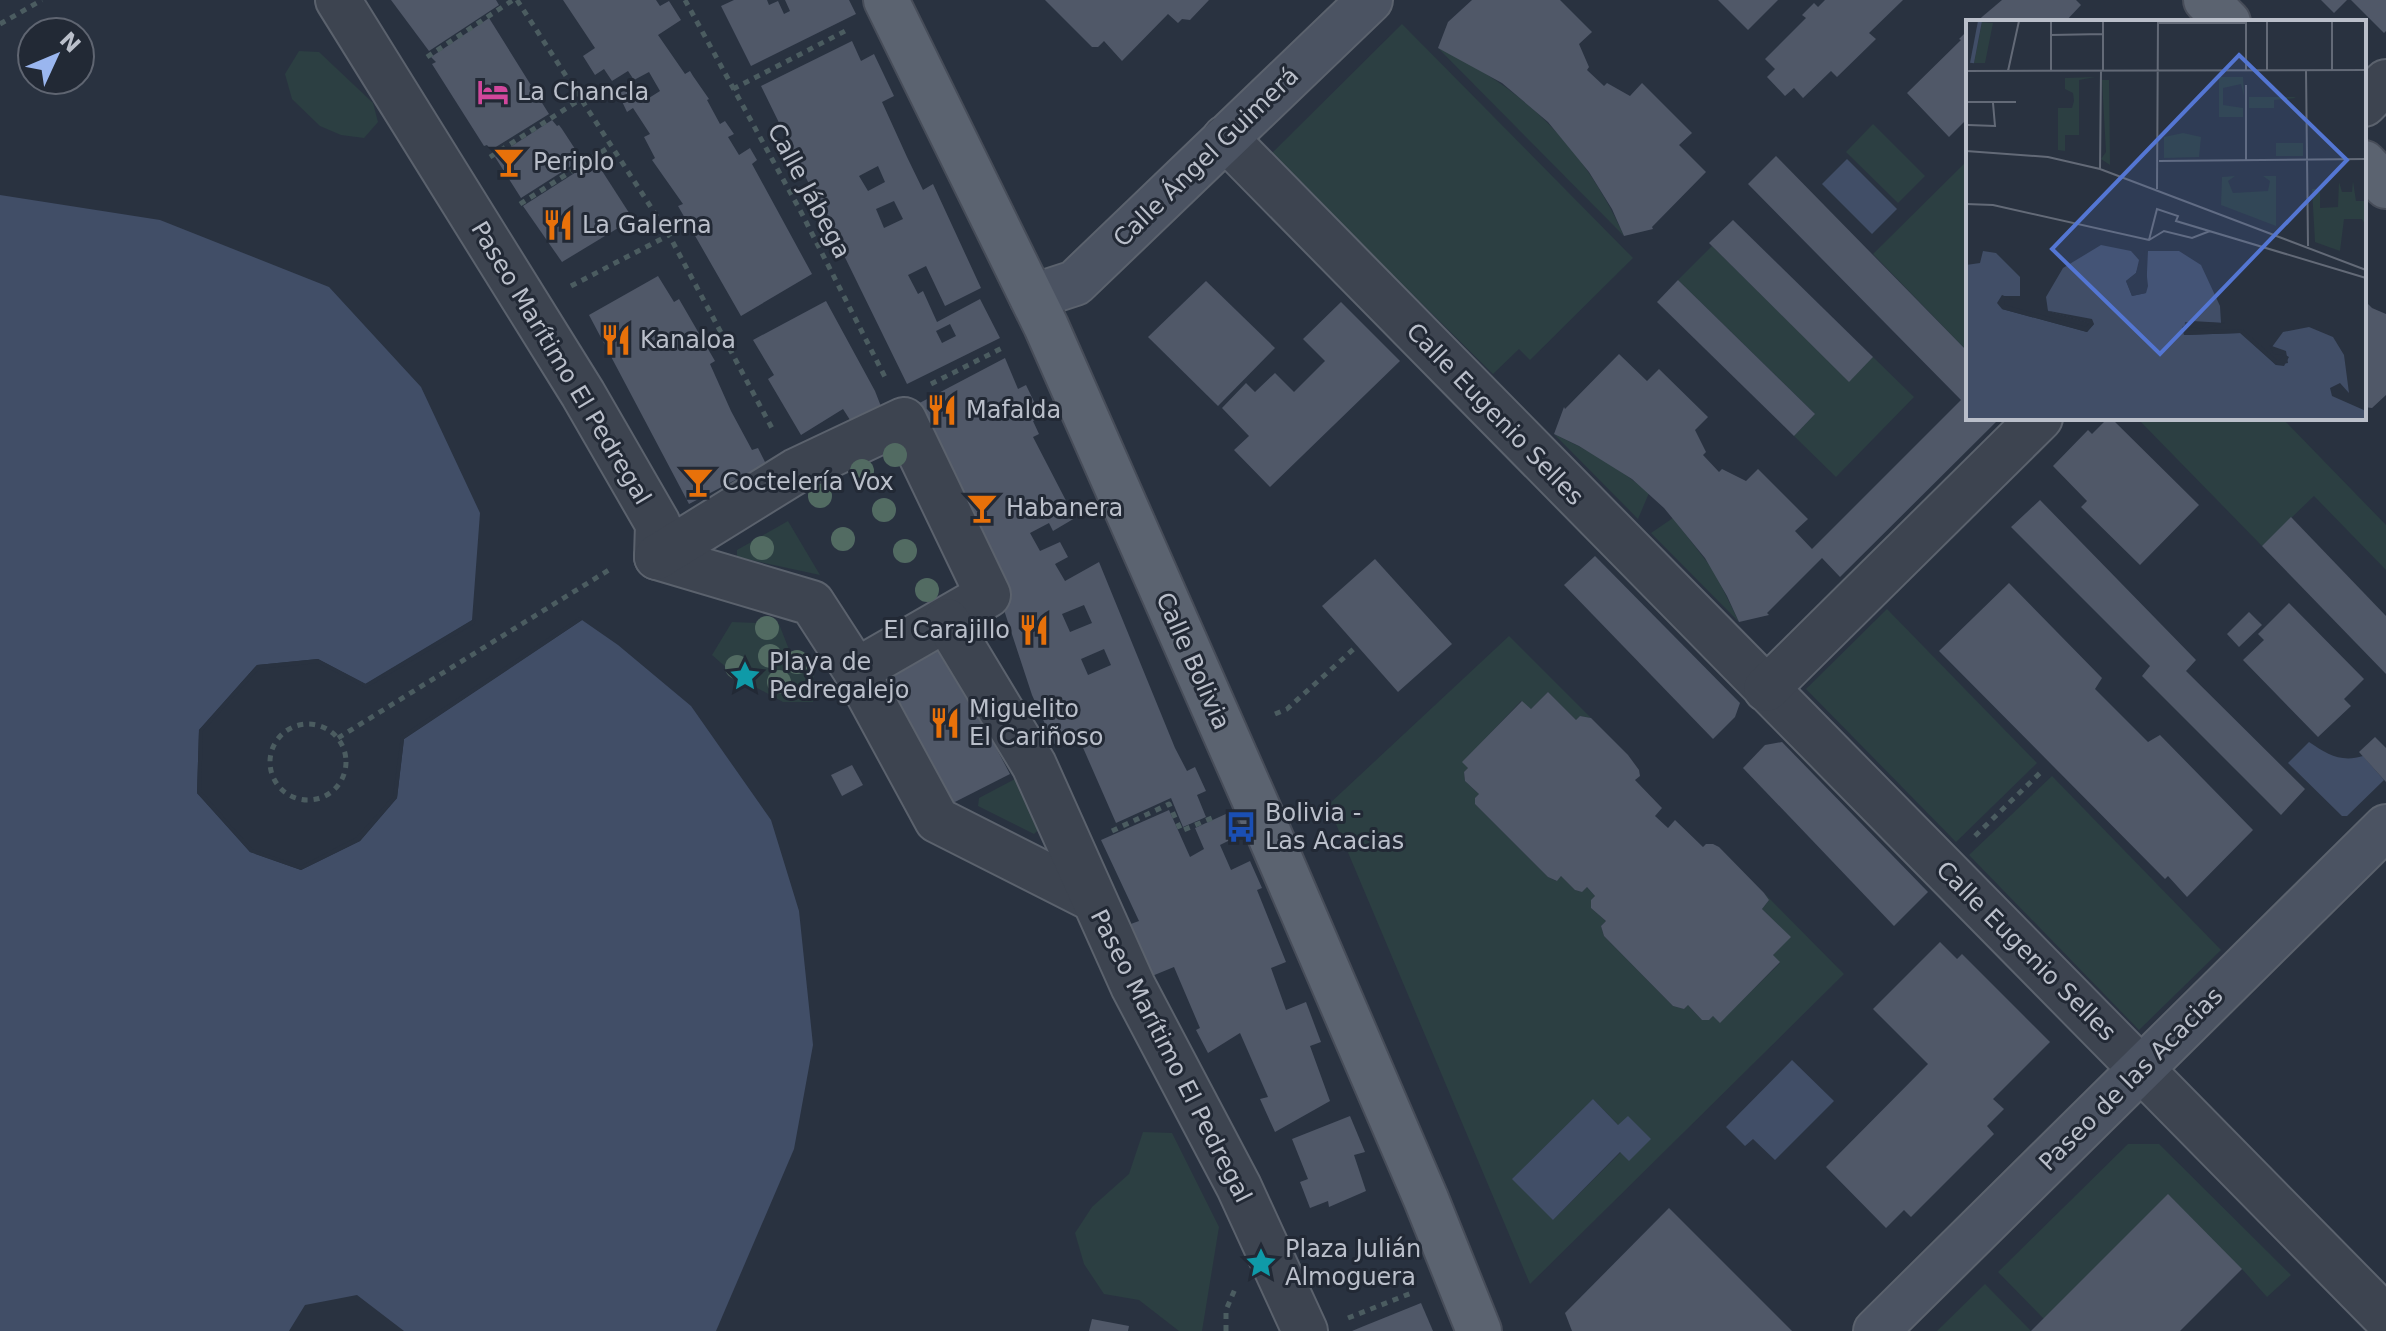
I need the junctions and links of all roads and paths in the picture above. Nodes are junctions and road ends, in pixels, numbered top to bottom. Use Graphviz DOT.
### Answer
graph roads {
  1 [pos="42,0"];
  2 [pos="338,0"];
  3 [pos="515,0"];
  4 [pos="685,0"];
  5 [pos="1370,0"];
  6 [pos="2206,0"];
  7 [pos="888,4"];
  8 [pos="2226,20"];
  9 [pos="0,24"];
  10 [pos="388,82"];
  11 [pos="2386,82"];
  12 [pos="733,89"];
  13 [pos="581,99"];
  14 [pos="2366,102"];
  15 [pos="1225,138"];
  16 [pos="611,146"];
  17 [pos="2366,165"];
  18 [pos="451,182"];
  19 [pos="2386,186"];
  20 [pos="480,229"];
  21 [pos="669,235"];
  22 [pos="530,308"];
  23 [pos="1039,312"];
  24 [pos="891,387"];
  25 [pos="918,390"];
  26 [pos="2038,420"];
  27 [pos="776,436"];
  28 [pos="658,547"];
  29 [pos="947,621"];
  30 [pos="1357,646"];
  31 [pos="856,671"];
  32 [pos="1766,689"];
  33 [pos="1275,714"];
  34 [pos="338,738"];
  35 [pos="2042,771"];
  36 [pos="1221,814"];
  37 [pos="2386,827"];
  38 [pos="1974,837"];
  39 [pos="1071,850"];
  40 [pos="1091,898"];
  41 [pos="2141,1068"];
  42 [pos="1426,1287"];
  43 [pos="2386,1318"];
  44 [pos="1325,1325"];
  45 [pos="1479,1331"];
  46 [pos="1876,1331"];
  1 -- 9 [label="path"];
  2 -- 10 [label="street, Paseo Marítimo El Pedregal"];
  3 -- 10 [label="path"];
  3 -- 13 [label="path"];
  4 -- 12 [label="path, Calle Jábega"];
  5 -- 15 [label="street, Calle Ángel Guimerá"];
  6 -- 8 [label="main road"];
  7 -- 12 [label="path"];
  7 -- 23 [label="main road, Calle Bolivia"];
  10 -- 18 [label="street, Paseo Marítimo El Pedregal"];
  11 -- 14 [label="street"];
  12 -- 24 [label="path, Calle Jábega"];
  13 -- 16 [label="path"];
  13 -- 18 [label="path"];
  15 -- 23 [label="street, Calle Ángel Guimerá"];
  15 -- 32 [label="street, Calle Eugenio Selles"];
  16 -- 20 [label="path"];
  16 -- 21 [label="path"];
  17 -- 19 [label="main road"];
  18 -- 20 [label="street, Paseo Marítimo El Pedregal"];
  20 -- 22 [label="street, Paseo Marítimo El Pedregal"];
  21 -- 22 [label="path"];
  21 -- 27 [label="path"];
  22 -- 28 [label="street, Paseo Marítimo El Pedregal"];
  23 -- 25 [label="path"];
  23 -- 45 [label="main road, Calle Bolivia"];
  26 -- 32 [label="street"];
  28 -- 29 [label="street"];
  28 -- 31 [label="street, Paseo Marítimo El Pedregal"];
  28 -- 34 [label="path"];
  29 -- 31 [label="street"];
  29 -- 39 [label="street"];
  30 -- 33 [label="path"];
  31 -- 40 [label="street, Paseo Marítimo El Pedregal"];
  32 -- 41 [label="street, Calle Eugenio Selles"];
  34 -- 34 [label="path"];
  35 -- 38 [label="path"];
  36 -- 39 [label="path"];
  37 -- 41 [label="street, Paseo de las Acacias"];
  39 -- 40 [label="street"];
  40 -- 44 [label="street, Paseo Marítimo El Pedregal"];
  41 -- 43 [label="street, Calle Eugenio Selles"];
  41 -- 46 [label="street, Paseo de las Acacias"];
  42 -- 44 [label="path"];
}
